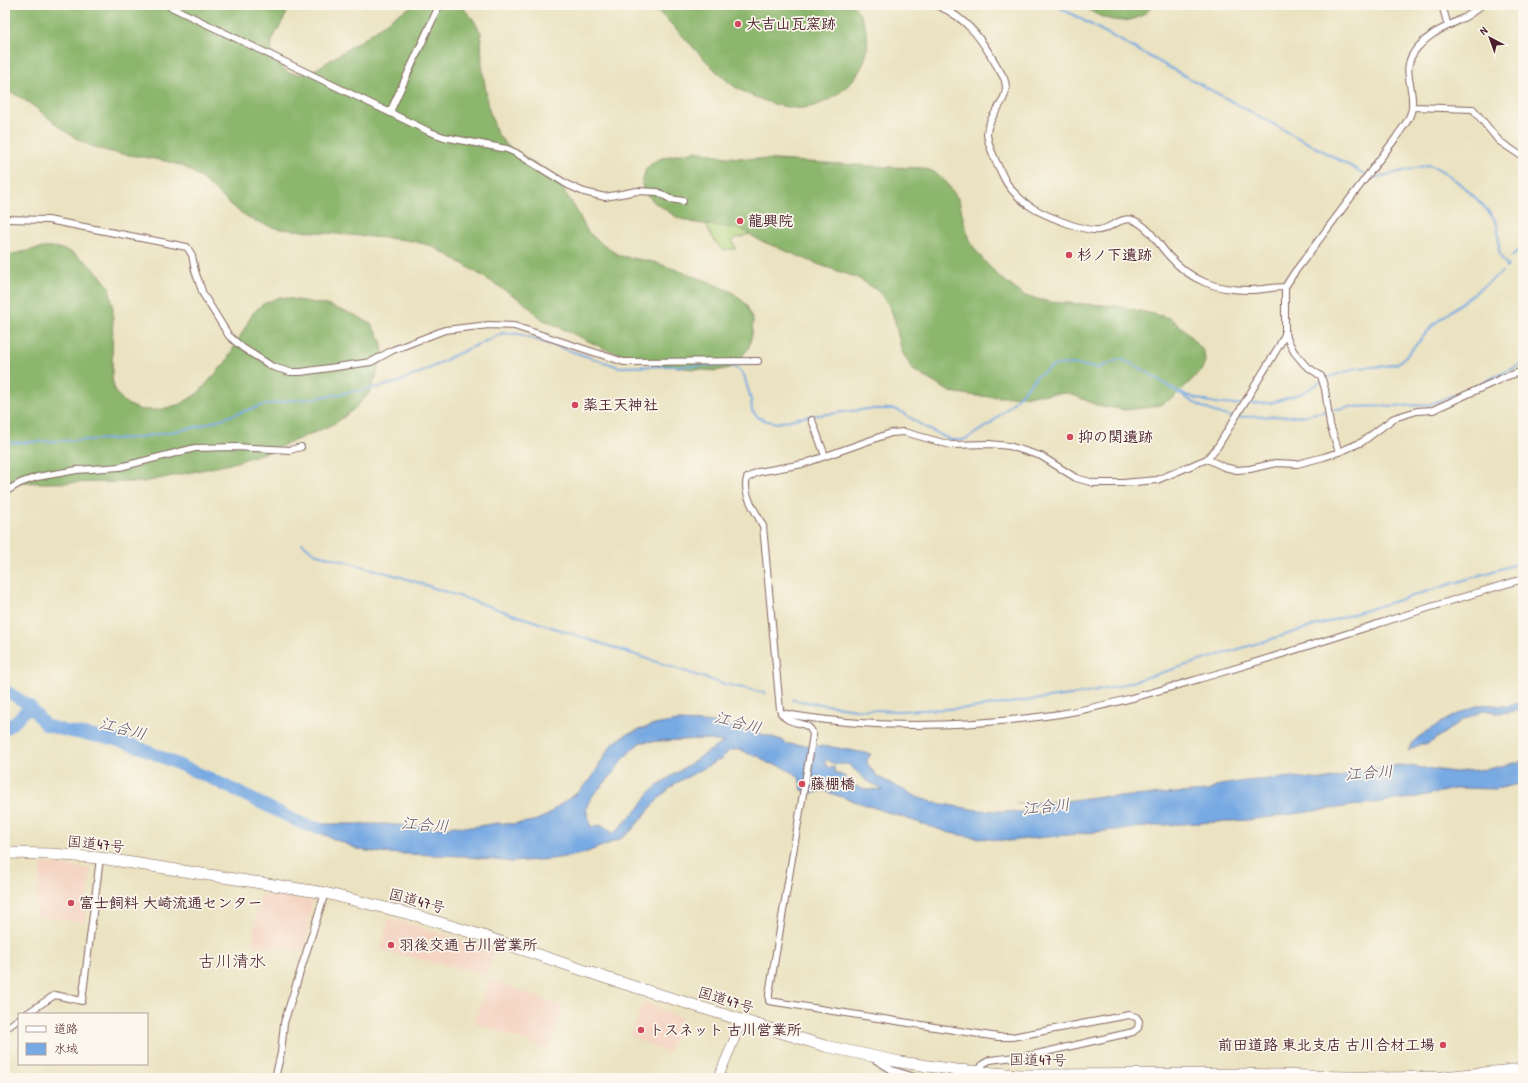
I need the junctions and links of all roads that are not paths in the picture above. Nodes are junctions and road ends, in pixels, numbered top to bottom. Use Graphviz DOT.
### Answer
graph roads {
  1 [pos="167,5"];
  2 [pos="436,5"];
  3 [pos="936,5"];
  4 [pos="1442,5"];
  5 [pos="1482,5"];
  6 [pos="1448,26"];
  7 [pos="1413,107"];
  8 [pos="390,112"];
  9 [pos="1523,157"];
  10 [pos="683,201"];
  11 [pos="5,219"];
  12 [pos="1285,287"];
  13 [pos="1284,334"];
  14 [pos="758,361"];
  15 [pos="1523,371"];
  16 [pos="812,420"];
  17 [pos="300,447"];
  18 [pos="1339,452"];
  19 [pos="825,456"];
  20 [pos="1207,459"];
  21 [pos="5,492"];
  22 [pos="1523,579"];
  23 [pos="781,713"];
  24 [pos="5,853"];
  25 [pos="100,858"];
  26 [pos="326,893"];
  27 [pos="28,1013"];
  28 [pos="18,1020"];
  29 [pos="742,1021"];
  30 [pos="5,1029"];
  31 [pos="868,1055"];
  32 [pos="1523,1069"];
  33 [pos="978,1072"];
  34 [pos="1001,1076"];
  35 [pos="1215,1076"];
  36 [pos="1103,1077"];
  37 [pos="275,1078"];
  38 [pos="718,1078"];
  39 [pos="918,1078"];
  1 -- 8 [label="street"];
  2 -- 8 [label="street"];
  3 -- 12 [label="street"];
  4 -- 6 [label="street"];
  5 -- 6 [label="street"];
  6 -- 7 [label="street"];
  7 -- 9 [label="street"];
  7 -- 12 [label="street"];
  8 -- 10 [label="street"];
  11 -- 14 [label="street"];
  12 -- 13 [label="street"];
  13 -- 18 [label="street"];
  13 -- 20 [label="street"];
  15 -- 18 [label="street"];
  16 -- 19 [label="street"];
  17 -- 21 [label="street"];
  18 -- 20 [label="street"];
  19 -- 20 [label="street"];
  19 -- 23 [label="street"];
  22 -- 23 [label="street"];
  23 -- 33 [label="street"];
  24 -- 25 [label="highway, 国道47号"];
  25 -- 26 [label="highway, 国道47号"];
  25 -- 27 [label="street"];
  26 -- 29 [label="highway, 国道47号"];
  26 -- 37 [label="street"];
  28 -- 30 [label="street"];
  29 -- 31 [label="highway, 国道47号"];
  29 -- 38 [label="main road"];
  31 -- 33 [label="highway, 国道47号"];
  31 -- 39 [label="street"];
  32 -- 35 [label="highway, 国道47号"];
  33 -- 34 [label="highway, 国道47号"];
  34 -- 36 [label="highway, 国道47号"];
  35 -- 36 [label="highway, 国道47号"];
}
